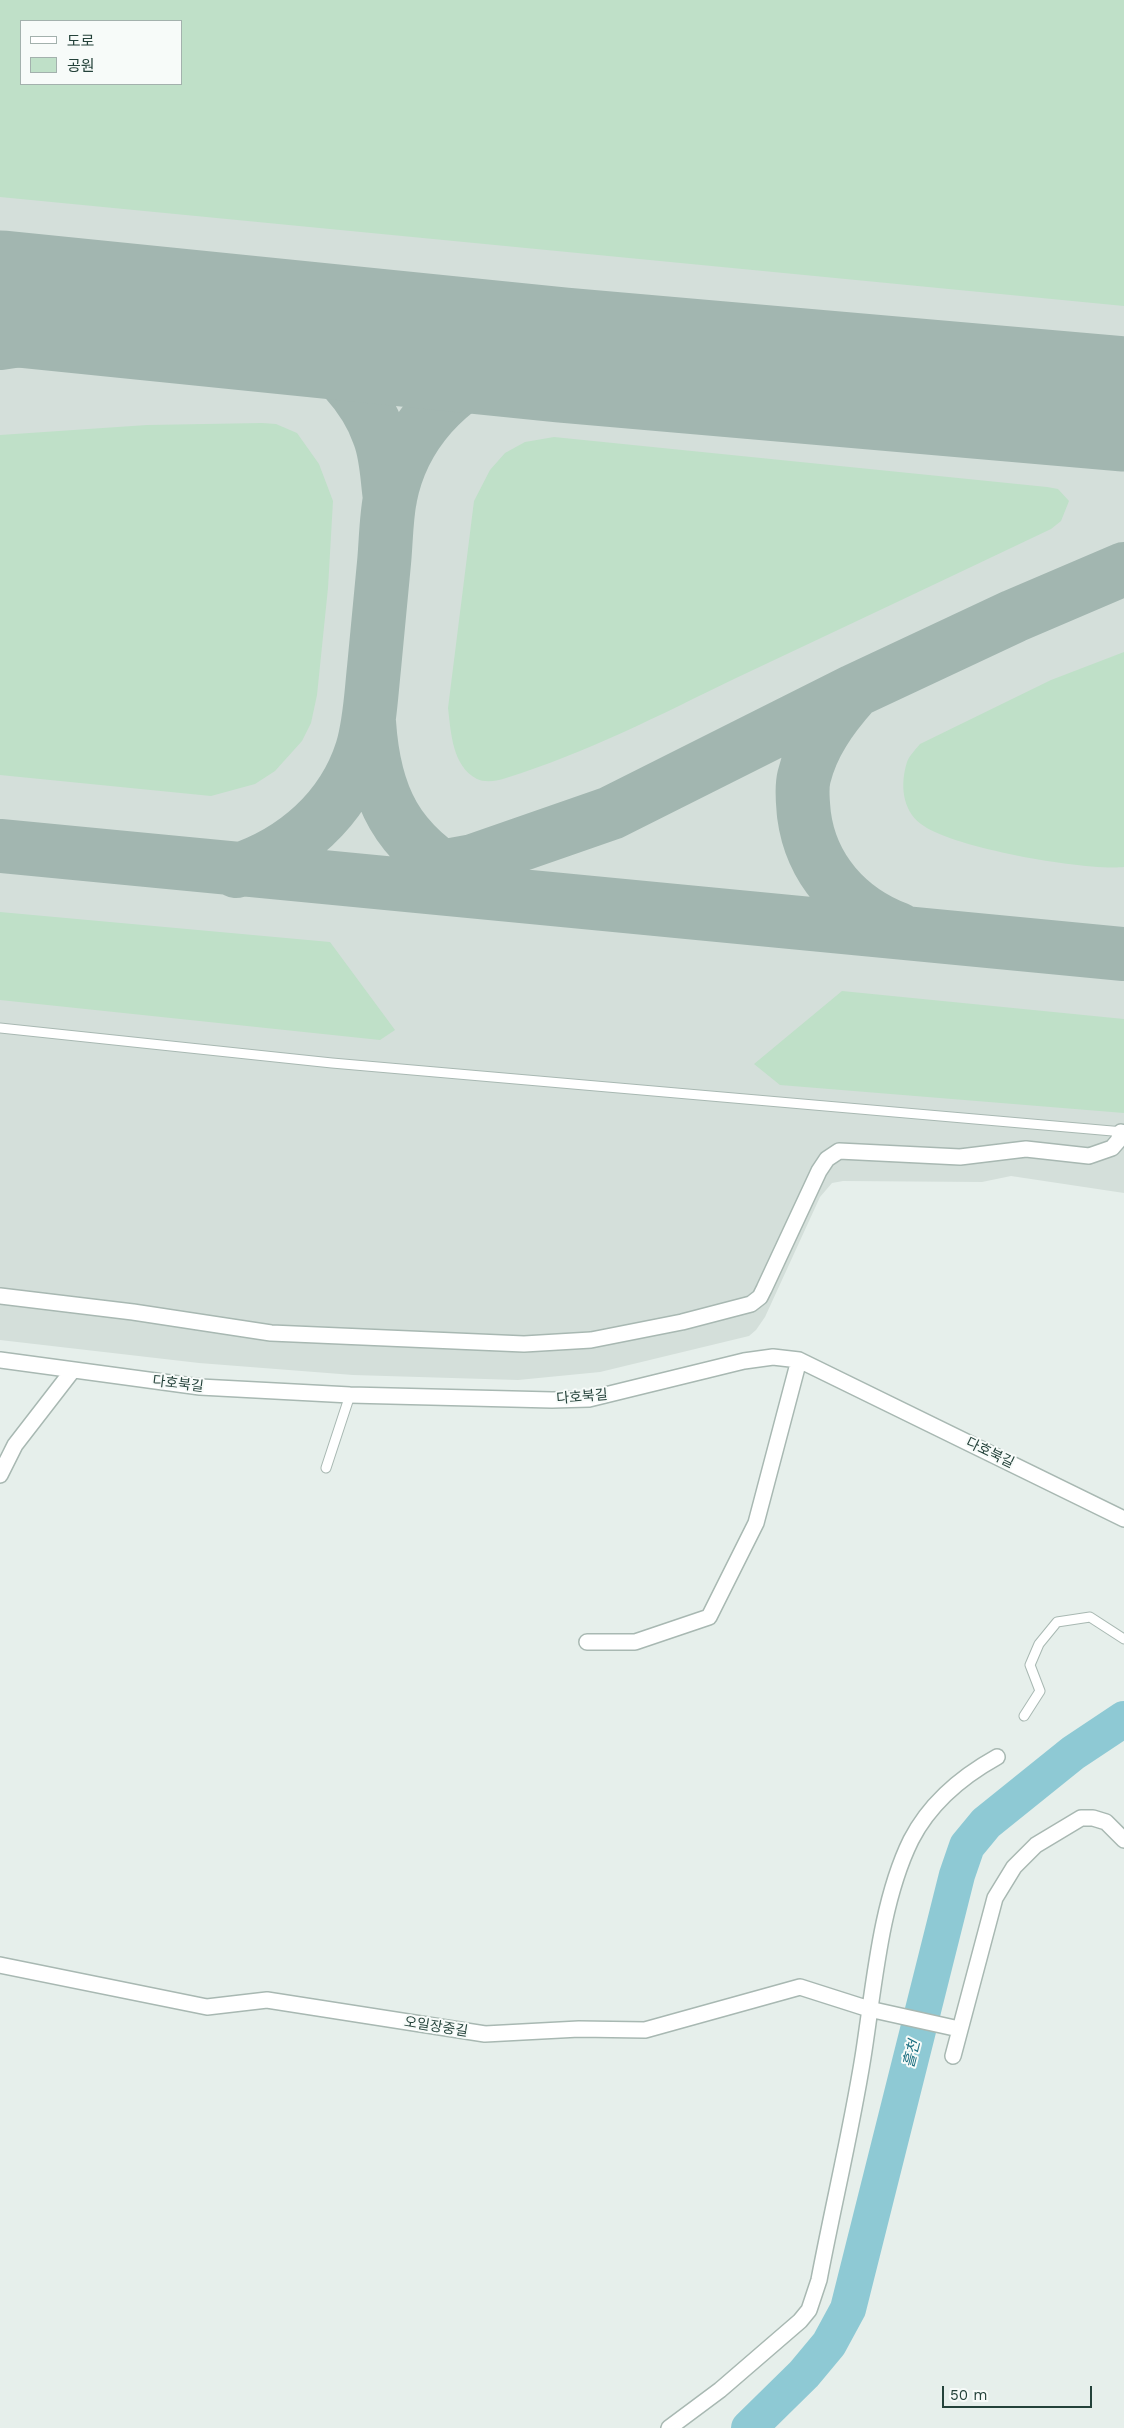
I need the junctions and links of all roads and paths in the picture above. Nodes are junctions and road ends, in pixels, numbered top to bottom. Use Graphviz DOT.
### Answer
graph roads {
  1 [pos="0,1028"];
  2 [pos="1123,1132"];
  3 [pos="0,1296"];
  4 [pos="0,1360"];
  5 [pos="799,1360"];
  6 [pos="73,1370"];
  7 [pos="350,1395"];
  8 [pos="326,1468"];
  9 [pos="0,1475"];
  10 [pos="1124,1519"];
  11 [pos="1124,1640"];
  12 [pos="588,1642"];
  13 [pos="1024,1716"];
  14 [pos="997,1757"];
  15 [pos="1124,1840"];
  16 [pos="0,1966"];
  17 [pos="869,2009"];
  18 [pos="959,2030"];
  19 [pos="953,2056"];
  20 [pos="669,2428"];
  1 -- 2 [label="lane"];
  2 -- 3 [label="street"];
  4 -- 6 [label="street, 다호북길"];
  5 -- 7 [label="street, 다호북길"];
  5 -- 10 [label="street, 다호북길"];
  5 -- 12 [label="street"];
  6 -- 7 [label="street, 다호북길"];
  6 -- 9 [label="street"];
  7 -- 8 [label="lane"];
  11 -- 13 [label="lane"];
  14 -- 17 [label="street"];
  15 -- 18 [label="street"];
  16 -- 17 [label="street, 오일장중길"];
  17 -- 18 [label="street, 오일장중길"];
  17 -- 20 [label="street"];
  18 -- 19 [label="street"];
}
